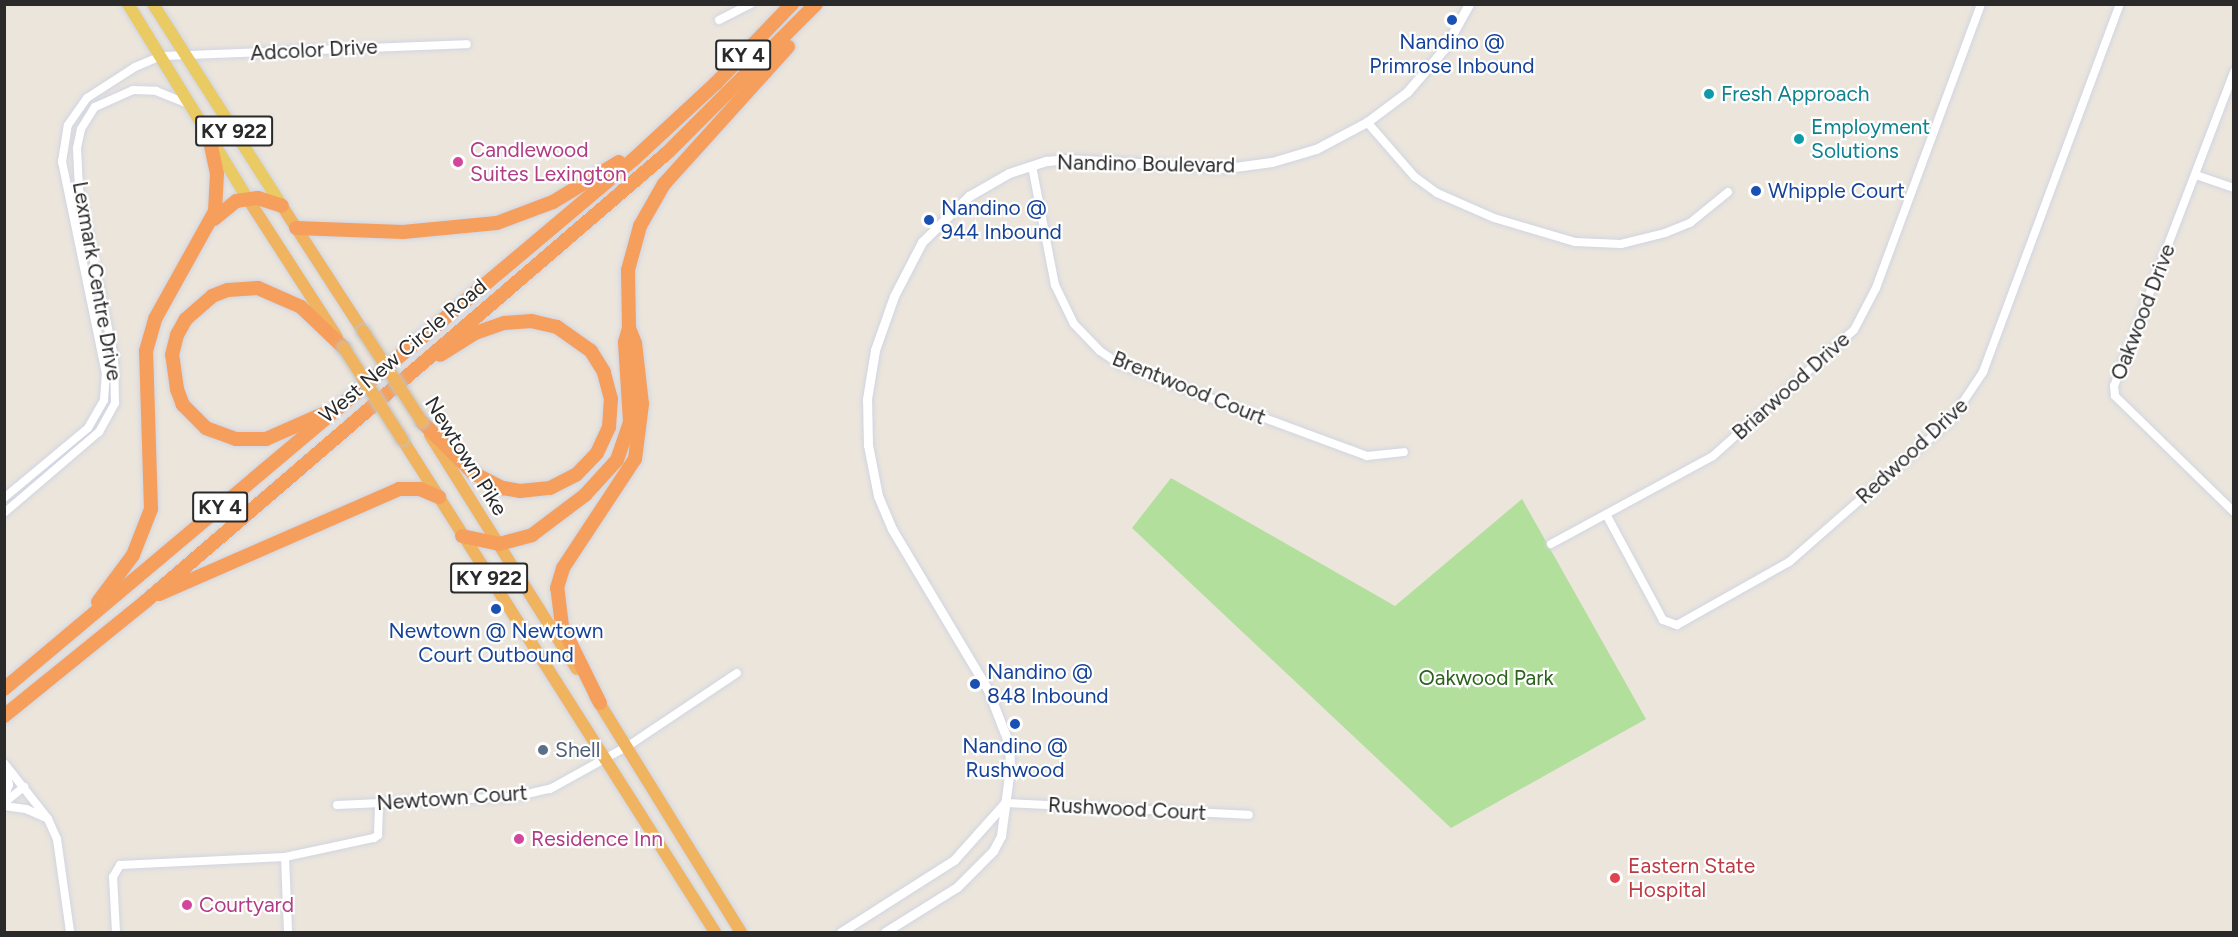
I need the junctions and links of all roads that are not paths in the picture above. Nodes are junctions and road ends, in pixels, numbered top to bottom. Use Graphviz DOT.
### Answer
graph roads {
  1 [pos="128,4"];
  2 [pos="153,4"];
  3 [pos="751,4"];
  4 [pos="792,4"];
  5 [pos="816,4"];
  6 [pos="1469,4"];
  7 [pos="1981,4"];
  8 [pos="2120,4"];
  9 [pos="719,20"];
  10 [pos="800,23"];
  11 [pos="467,44"];
  12 [pos="161,56"];
  13 [pos="186,56"];
  14 [pos="2234,72"];
  15 [pos="191,104"];
  16 [pos="1367,123"];
  17 [pos="663,133"];
  18 [pos="209,137"];
  19 [pos="1032,166"];
  20 [pos="2196,175"];
  21 [pos="2234,188"];
  22 [pos="1728,192"];
  23 [pos="248,199"];
  24 [pos="282,206"];
  25 [pos="210,223"];
  26 [pos="296,228"];
  27 [pos="629,328"];
  28 [pos="344,348"];
  29 [pos="403,378"];
  30 [pos="353,397"];
  31 [pos="422,422"];
  32 [pos="1404,452"];
  33 [pos="439,497"];
  34 [pos="4,498"];
  35 [pos="2234,512"];
  36 [pos="4,513"];
  37 [pos="1606,516"];
  38 [pos="462,536"];
  39 [pos="499,544"];
  40 [pos="1551,544"];
  41 [pos="147,600"];
  42 [pos="87,618"];
  43 [pos="737,673"];
  44 [pos="4,689"];
  45 [pos="600,703"];
  46 [pos="4,716"];
  47 [pos="628,746"];
  48 [pos="604,759"];
  49 [pos="4,764"];
  50 [pos="24,787"];
  51 [pos="4,802"];
  52 [pos="1005,802"];
  53 [pos="379,803"];
  54 [pos="337,805"];
  55 [pos="1249,815"];
  56 [pos="48,819"];
  57 [pos="285,857"];
  58 [pos="70,933"];
  59 [pos="116,933"];
  60 [pos="288,933"];
  61 [pos="715,933"];
  62 [pos="741,933"];
  63 [pos="841,933"];
  64 [pos="885,933"];
  1 -- 12 [label="main road, KY 922"];
  2 -- 13 [label="main road, Newtown Pike / KY 922"];
  3 -- 9 [label="street"];
  4 -- 17 [label="highway, West New Circle Road / KY 4"];
  5 -- 10 [label="highway, West New Circle Road / KY 4"];
  6 -- 16 [label="street, Nandino Boulevard"];
  7 -- 37 [label="street, Briarwood Drive"];
  8 -- 37 [label="street, Redwood Drive"];
  10 -- 27 [label="highway"];
  10 -- 29 [label="highway, West New Circle Road / KY 4"];
  11 -- 13 [label="street, Adcolor Drive"];
  12 -- 13 [label="street, Adcolor Drive"];
  12 -- 15 [label="main road, KY 922"];
  12 -- 34 [label="street, Lexmark Centre Drive"];
  13 -- 24 [label="main road, Newtown Pike / KY 922"];
  14 -- 20 [label="street, Oakwood Drive"];
  15 -- 18 [label="main road, KY 922"];
  15 -- 36 [label="street, Lexmark Centre Drive"];
  16 -- 19 [label="street, Nandino Boulevard"];
  16 -- 22 [label="street"];
  17 -- 26 [label="highway"];
  17 -- 30 [label="highway, West New Circle Road / KY 4"];
  18 -- 23 [label="main road, KY 922"];
  18 -- 25 [label="highway"];
  19 -- 32 [label="street, Brentwood Court"];
  19 -- 52 [label="street, Nandino Boulevard"];
  20 -- 21 [label="street"];
  20 -- 35 [label="street, Oakwood Drive"];
  23 -- 24 [label="highway"];
  23 -- 25 [label="highway"];
  23 -- 28 [label="highway, KY 922"];
  24 -- 26 [label="highway, Newtown Pike / KY 922"];
  25 -- 42 [label="highway"];
  26 -- 31 [label="highway, Newtown Pike / KY 922, bridge"];
  27 -- 39 [label="highway"];
  27 -- 45 [label="highway"];
  28 -- 30 [label="highway"];
  28 -- 33 [label="highway, KY 922, bridge"];
  29 -- 31 [label="highway"];
  29 -- 41 [label="highway, West New Circle Road / KY 4"];
  30 -- 42 [label="highway, West New Circle Road / KY 4"];
  31 -- 39 [label="highway, Newtown Pike / KY 922"];
  33 -- 38 [label="highway, KY 922"];
  33 -- 41 [label="highway"];
  37 -- 40 [label="street, Briarwood Drive"];
  38 -- 39 [label="highway"];
  38 -- 48 [label="highway, KY 922"];
  39 -- 45 [label="highway, Newtown Pike / KY 922"];
  41 -- 46 [label="highway, West New Circle Road / KY 4"];
  42 -- 44 [label="highway, West New Circle Road / KY 4"];
  43 -- 47 [label="street, Newtown Court"];
  45 -- 47 [label="highway, Newtown Pike / KY 922"];
  47 -- 48 [label="street, Newtown Court"];
  47 -- 62 [label="highway, Newtown Pike / KY 922"];
  48 -- 53 [label="street, Newtown Court"];
  48 -- 61 [label="highway, KY 922"];
  49 -- 50 [label="street"];
  49 -- 51 [label="street"];
  50 -- 51 [label="street"];
  50 -- 56 [label="street"];
  51 -- 56 [label="street"];
  52 -- 55 [label="street, Rushwood Court"];
  52 -- 63 [label="street"];
  52 -- 64 [label="street, Nandino Boulevard"];
  53 -- 54 [label="street, Newtown Court"];
  53 -- 57 [label="street"];
  56 -- 58 [label="street"];
  57 -- 59 [label="street"];
  57 -- 60 [label="street"];
}
